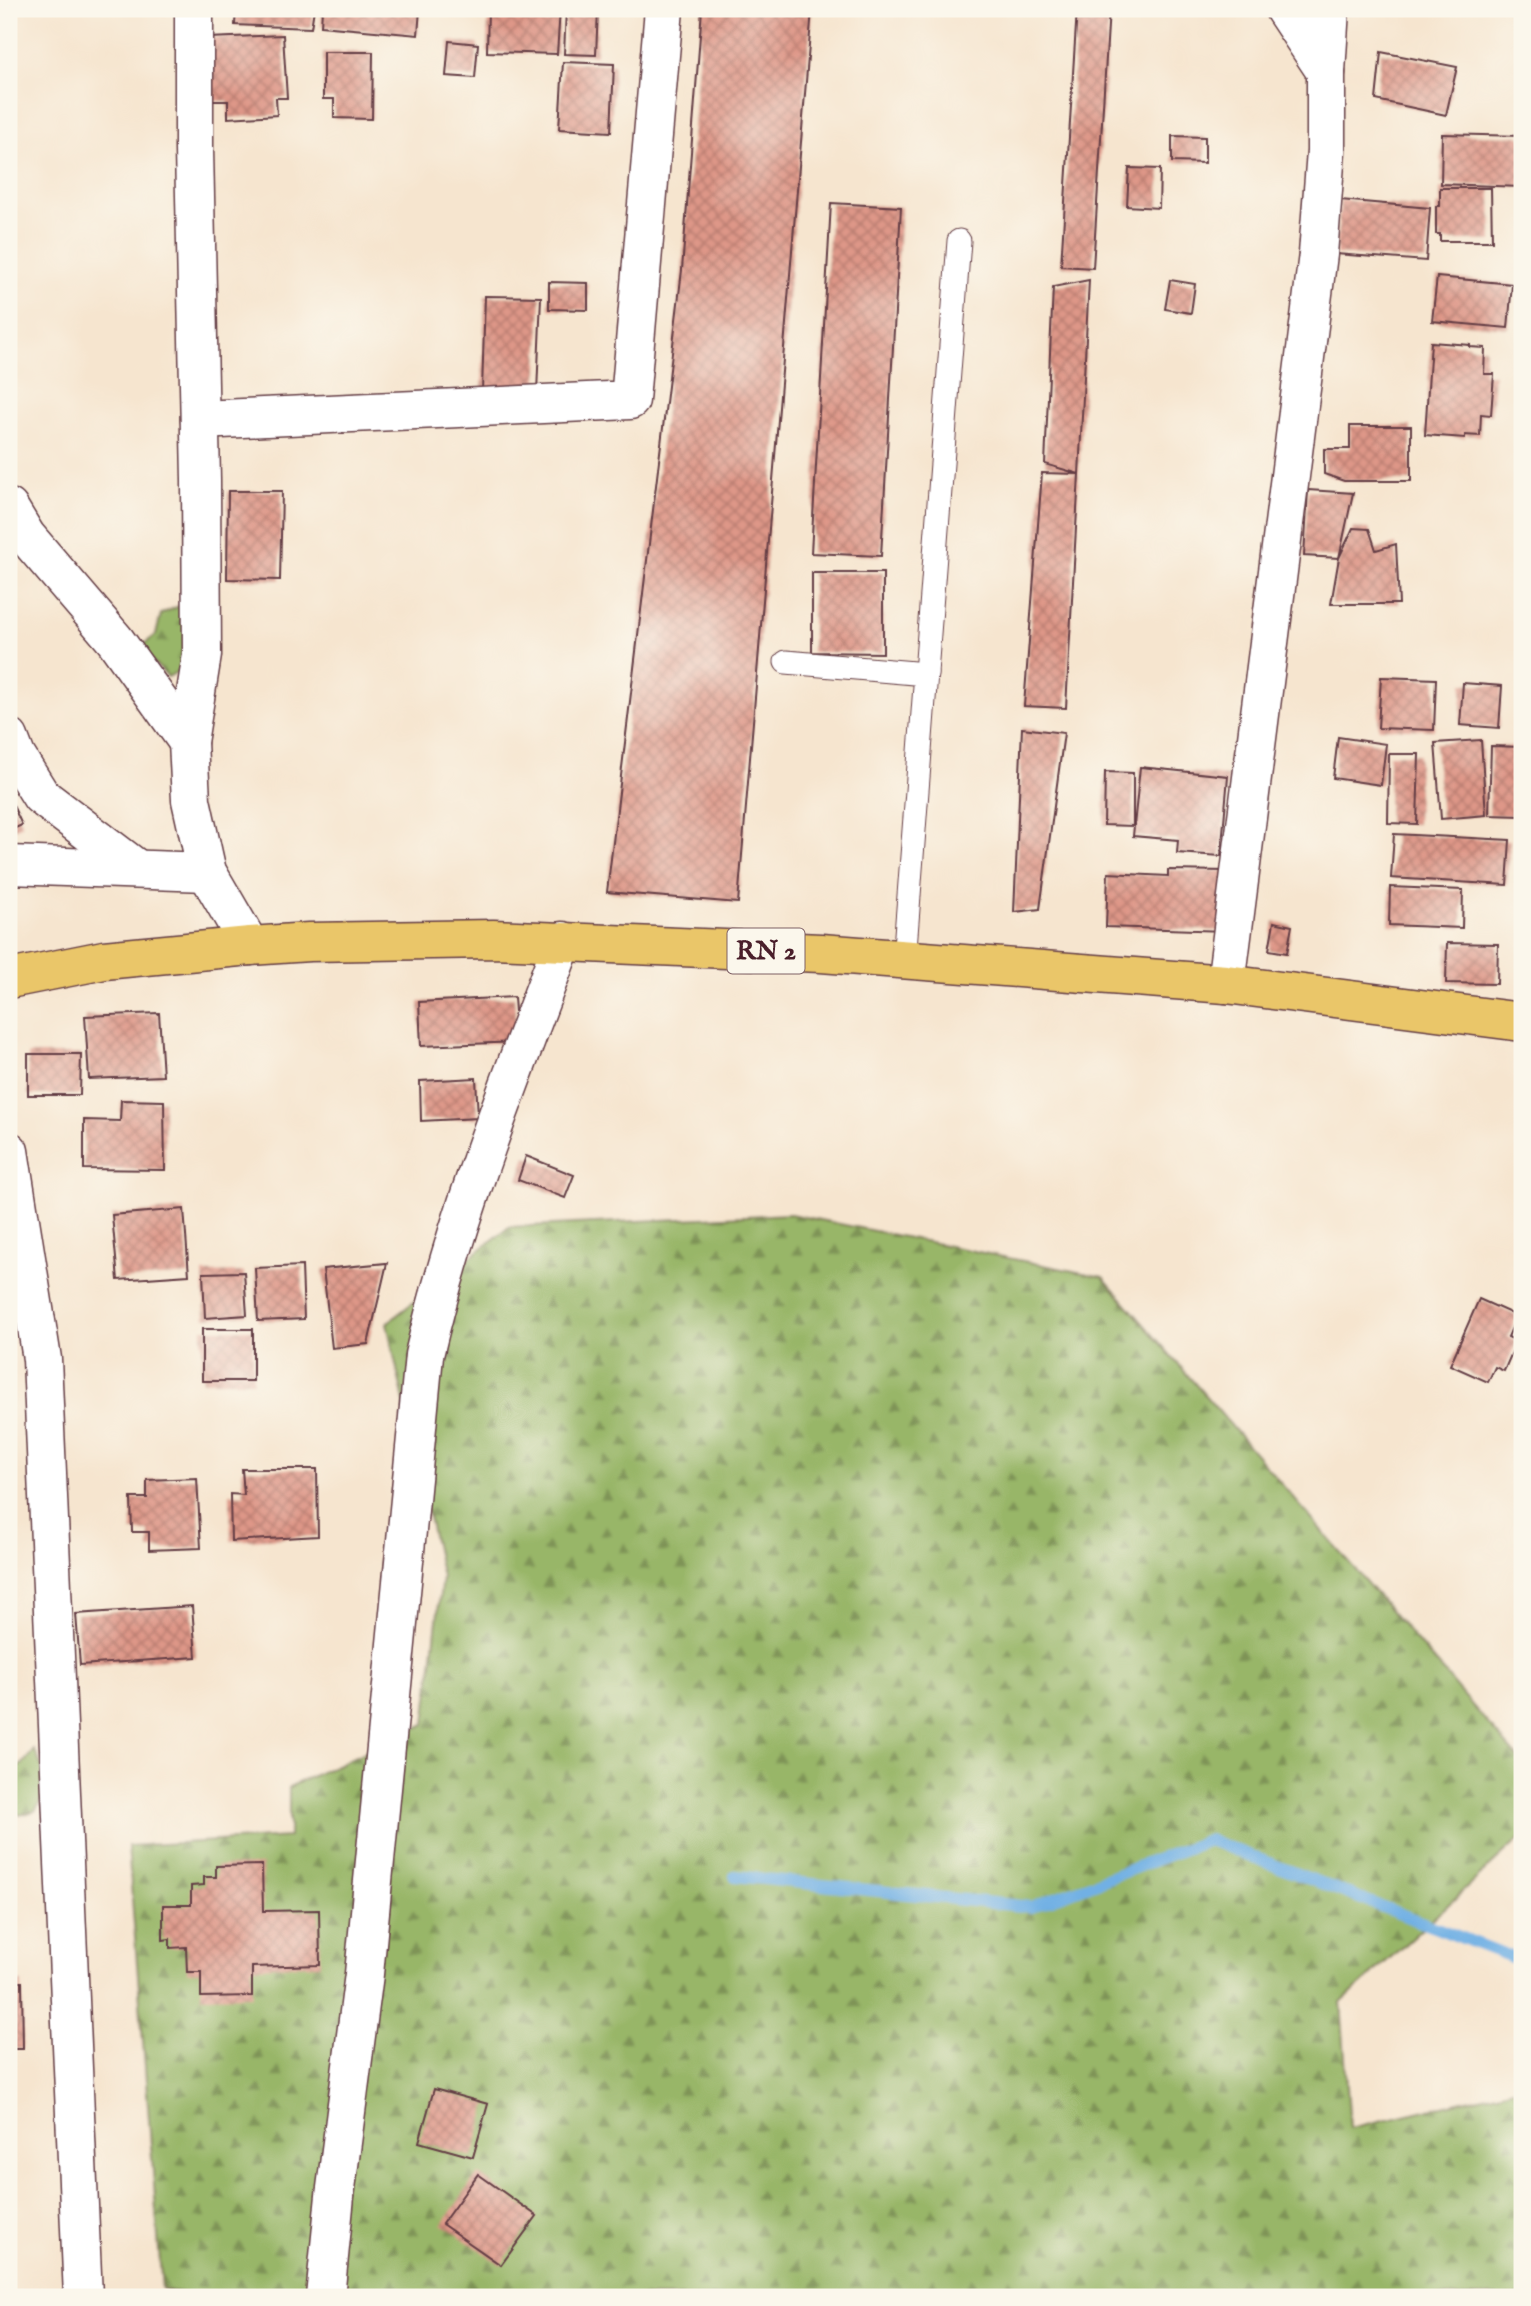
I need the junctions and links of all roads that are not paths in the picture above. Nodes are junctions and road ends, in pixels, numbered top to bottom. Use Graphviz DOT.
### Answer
graph roads {
  1 [pos="194,9"];
  2 [pos="664,9"];
  3 [pos="1284,9"];
  4 [pos="1330,9"];
  5 [pos="1326,72"];
  6 [pos="959,241"];
  7 [pos="200,420"];
  8 [pos="9,508"];
  9 [pos="786,662"];
  10 [pos="926,674"];
  11 [pos="9,738"];
  12 [pos="188,742"];
  13 [pos="9,864"];
  14 [pos="137,869"];
  15 [pos="207,872"];
  16 [pos="563,941"];
  17 [pos="250,946"];
  18 [pos="904,961"];
  19 [pos="9,979"];
  20 [pos="1226,984"];
  21 [pos="1522,1022"];
  22 [pos="9,1152"];
  23 [pos="83,2297"];
  24 [pos="325,2297"];
  1 -- 7 [label="street"];
  2 -- 7 [label="street"];
  3 -- 5 [label="street"];
  4 -- 5 [label="street"];
  5 -- 20 [label="street"];
  6 -- 10 [label="lane"];
  7 -- 12 [label="street"];
  8 -- 12 [label="street"];
  9 -- 10 [label="lane"];
  10 -- 18 [label="lane"];
  11 -- 14 [label="street"];
  12 -- 15 [label="street"];
  13 -- 14 [label="street"];
  14 -- 15 [label="street"];
  15 -- 17 [label="street"];
  16 -- 17 [label="highway, RN 2"];
  16 -- 18 [label="highway, RN 2"];
  16 -- 24 [label="street"];
  17 -- 19 [label="highway, RN 2"];
  18 -- 20 [label="highway, RN 2"];
  20 -- 21 [label="highway, RN 2"];
  22 -- 23 [label="street"];
}
